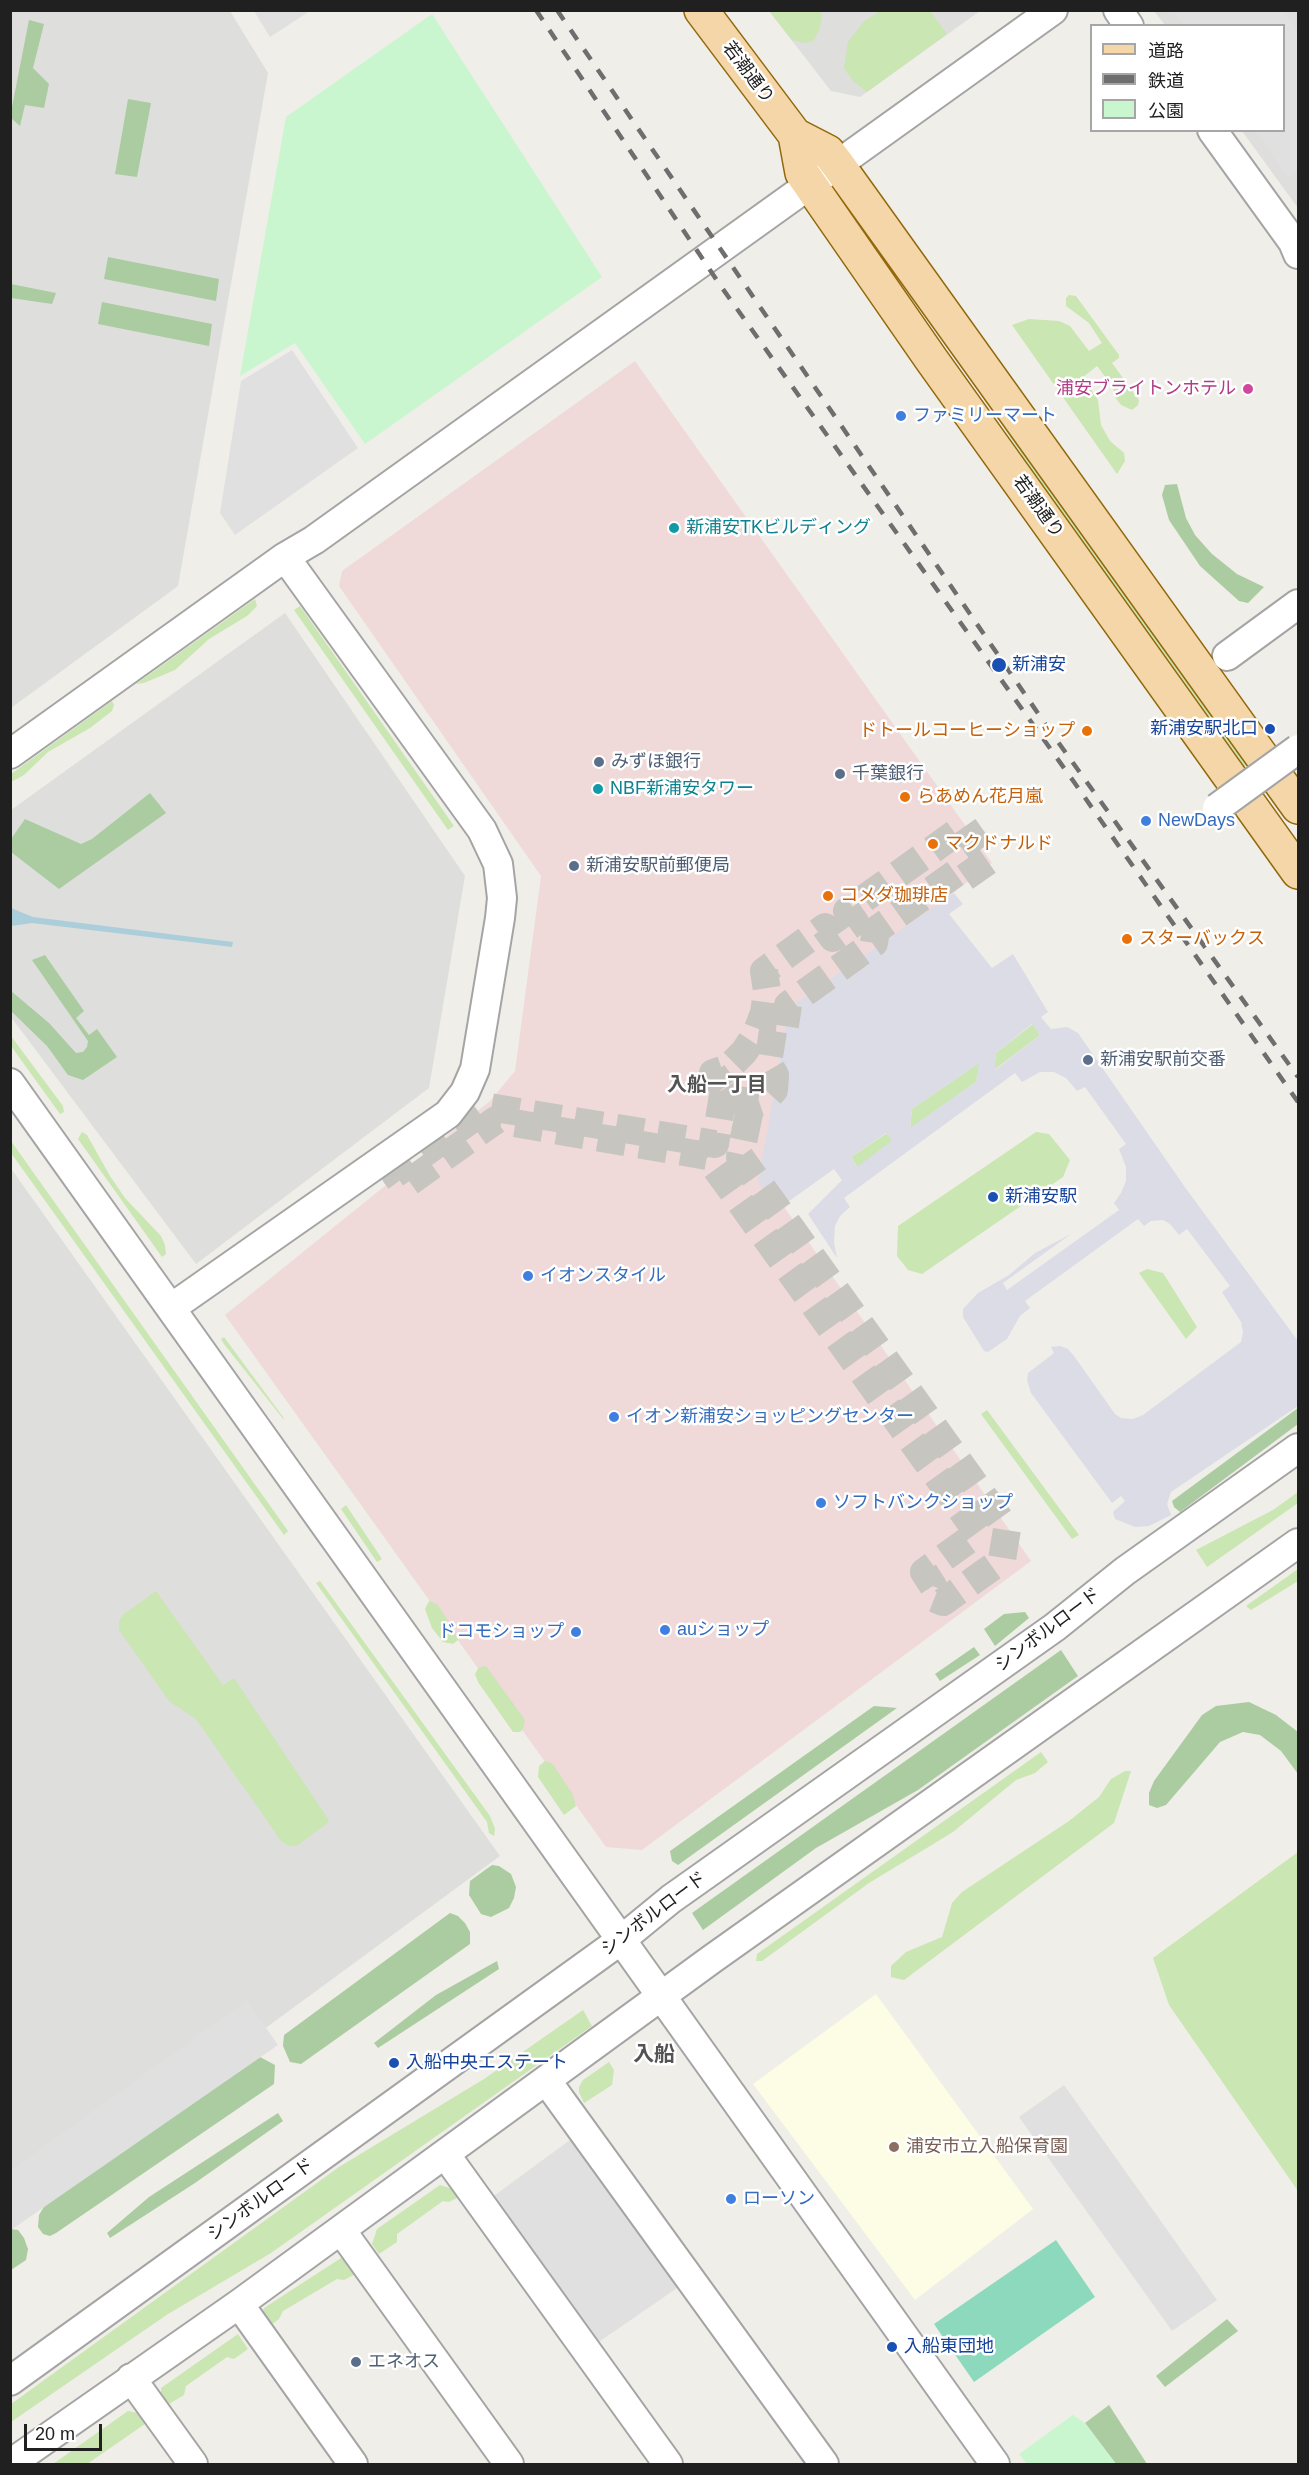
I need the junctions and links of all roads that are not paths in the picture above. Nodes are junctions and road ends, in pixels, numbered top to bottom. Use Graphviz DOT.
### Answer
graph roads {
  1 [pos="701,10"];
  2 [pos="1053,10"];
  3 [pos="1118,10"];
  4 [pos="1128,24"];
  5 [pos="1213,132"];
  6 [pos="795,135"];
  7 [pos="838,165"];
  8 [pos="811,185"];
  9 [pos="1299,254"];
  10 [pos="285,556"];
  11 [pos="1299,604"];
  12 [pos="1227,656"];
  13 [pos="1299,749"];
  14 [pos="10,754"];
  15 [pos="1299,807"];
  16 [pos="1217,808"];
  17 [pos="1299,872"];
  18 [pos="10,1083"];
  19 [pos="171,1308"];
  20 [pos="1299,1448"];
  21 [pos="1299,1543"];
  22 [pos="621,1940"];
  23 [pos="661,1996"];
  24 [pos="546,2080"];
  25 [pos="445,2154"];
  26 [pos="341,2230"];
  27 [pos="239,2304"];
  28 [pos="131,2378"];
  29 [pos="10,2380"];
  30 [pos="24,2460"];
  31 [pos="982,2460"];
  32 [pos="193,2464"];
  33 [pos="354,2464"];
  34 [pos="510,2464"];
  35 [pos="668,2464"];
  36 [pos="824,2464"];
  1 -- 6 [label="main road, 若潮通り"];
  2 -- 7 [label="street"];
  3 -- 4 [label="street"];
  5 -- 9 [label="street"];
  6 -- 7 [label="main road, 若潮通り"];
  6 -- 8 [label="main road, 若潮通り"];
  7 -- 8 [label="street"];
  7 -- 15 [label="main road, 若潮通り"];
  8 -- 10 [label="street"];
  8 -- 17 [label="main road, 若潮通り"];
  10 -- 14 [label="street"];
  10 -- 19 [label="street"];
  11 -- 12 [label="street"];
  13 -- 16 [label="street, bridge"];
  18 -- 19 [label="street"];
  19 -- 22 [label="street"];
  20 -- 22 [label="street, シンボルロード"];
  21 -- 23 [label="street"];
  22 -- 23 [label="street"];
  22 -- 29 [label="street, シンボルロード"];
  23 -- 24 [label="street"];
  23 -- 31 [label="street"];
  24 -- 25 [label="street"];
  24 -- 36 [label="street"];
  25 -- 26 [label="street"];
  25 -- 35 [label="street"];
  26 -- 27 [label="street"];
  26 -- 34 [label="street"];
  27 -- 28 [label="street"];
  27 -- 33 [label="street"];
  28 -- 30 [label="street"];
  28 -- 32 [label="street"];
}
